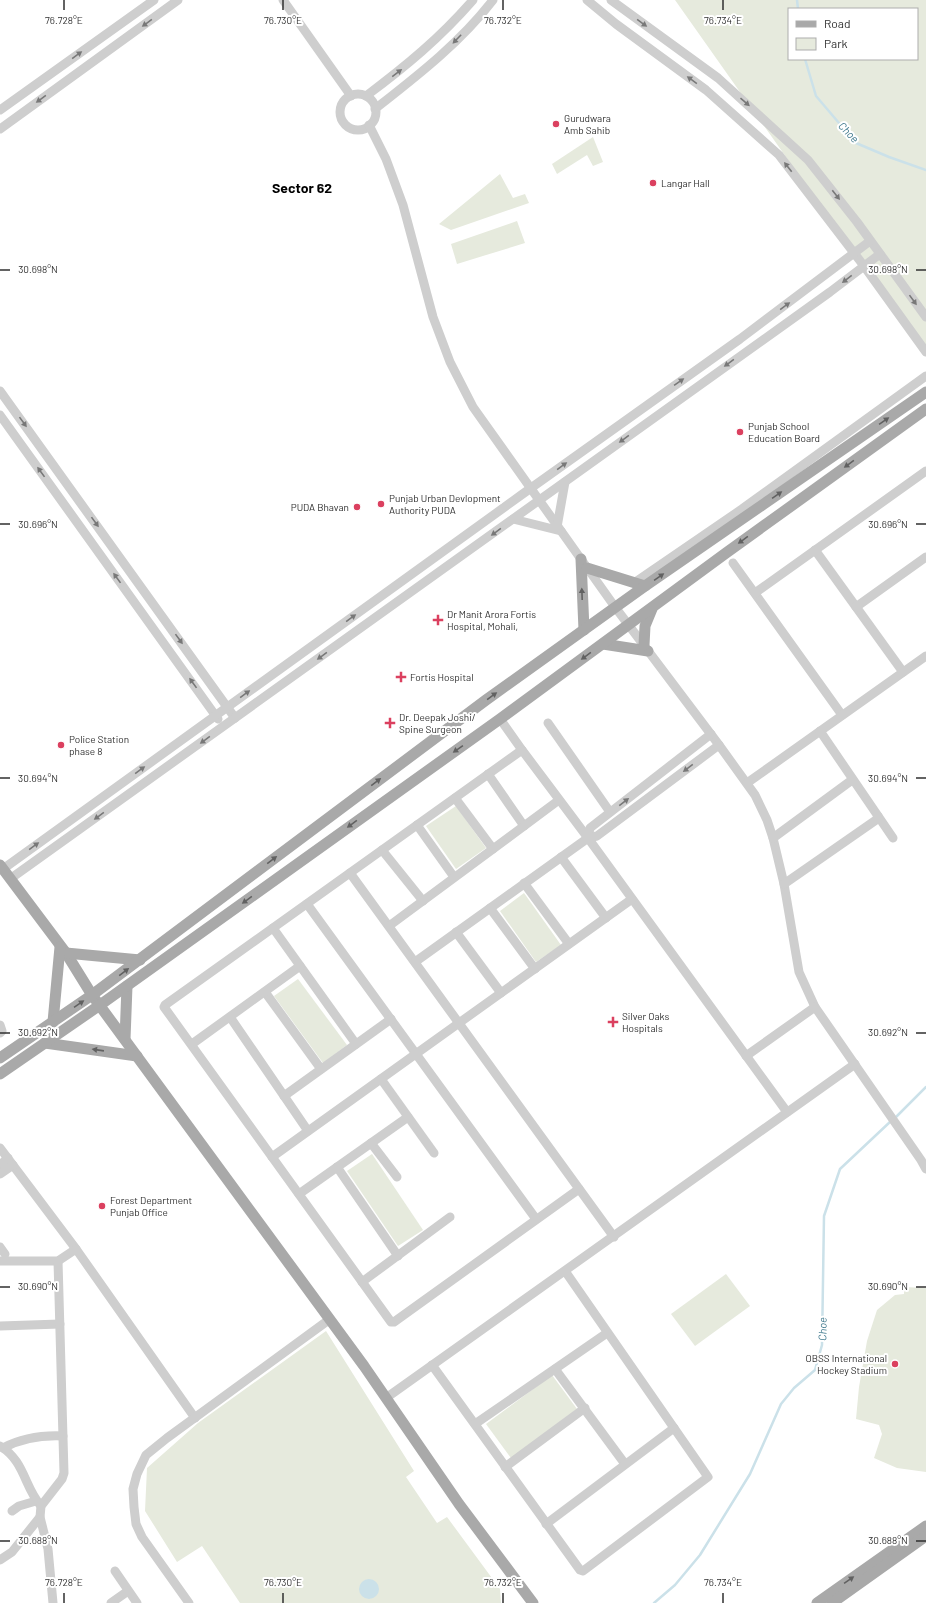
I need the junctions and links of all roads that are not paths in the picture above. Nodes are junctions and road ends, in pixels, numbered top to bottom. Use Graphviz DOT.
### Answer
graph roads {
  1 [pos="154,0"];
  2 [pos="178,0"];
  3 [pos="282,0"];
  4 [pos="473,0"];
  5 [pos="493,0"];
  6 [pos="586,0"];
  7 [pos="611,0"];
  8 [pos="351,96"];
  9 [pos="366,96"];
  10 [pos="3,108"];
  11 [pos="375,109"];
  12 [pos="16,118"];
  13 [pos="369,125"];
  14 [pos="0,129"];
  15 [pos="870,241"];
  16 [pos="855,253"];
  17 [pos="880,254"];
  18 [pos="864,266"];
  19 [pos="821,280"];
  20 [pos="830,292"];
  21 [pos="926,317"];
  22 [pos="740,339"];
  23 [pos="748,350"];
  24 [pos="926,352"];
  25 [pos="926,376"];
  26 [pos="0,391"];
  27 [pos="926,392"];
  28 [pos="657,398"];
  29 [pos="926,409"];
  30 [pos="665,410"];
  31 [pos="0,415"];
  32 [pos="40,447"];
  33 [pos="29,455"];
  34 [pos="926,471"];
  35 [pos="565,482"];
  36 [pos="530,489"];
  37 [pos="539,501"];
  38 [pos="513,519"];
  39 [pos="559,529"];
  40 [pos="815,550"];
  41 [pos="926,557"];
  42 [pos="581,559"];
  43 [pos="732,563"];
  44 [pos="587,568"];
  45 [pos="640,584"];
  46 [pos="755,593"];
  47 [pos="615,607"];
  48 [pos="653,607"];
  49 [pos="856,607"];
  50 [pos="166,622"];
  51 [pos="629,625"];
  52 [pos="584,630"];
  53 [pos="155,631"];
  54 [pos="603,644"];
  55 [pos="646,648"];
  56 [pos="926,656"];
  57 [pos="903,672"];
  58 [pos="227,707"];
  59 [pos="215,715"];
  60 [pos="842,715"];
  61 [pos="236,718"];
  62 [pos="500,719"];
  63 [pos="548,723"];
  64 [pos="224,726"];
  65 [pos="820,731"];
  66 [pos="711,734"];
  67 [pos="719,745"];
  68 [pos="522,750"];
  69 [pos="488,774"];
  70 [pos="852,780"];
  71 [pos="747,783"];
  72 [pos="455,798"];
  73 [pos="559,800"];
  74 [pos="610,812"];
  75 [pos="878,816"];
  76 [pos="417,825"];
  77 [pos="524,826"];
  78 [pos="588,838"];
  79 [pos="773,838"];
  80 [pos="893,838"];
  81 [pos="493,849"];
  82 [pos="382,850"];
  83 [pos="561,857"];
  84 [pos="1,867"];
  85 [pos="350,873"];
  86 [pos="454,878"];
  87 [pos="10,879"];
  88 [pos="524,883"];
  89 [pos="784,884"];
  90 [pos="632,899"];
  91 [pos="423,901"];
  92 [pos="307,904"];
  93 [pos="490,908"];
  94 [pos="606,918"];
  95 [pos="389,926"];
  96 [pos="273,928"];
  97 [pos="456,932"];
  98 [pos="568,944"];
  99 [pos="63,950"];
  100 [pos="140,960"];
  101 [pos="415,962"];
  102 [pos="300,966"];
  103 [pos="535,969"];
  104 [pos="127,986"];
  105 [pos="265,992"];
  106 [pos="500,993"];
  107 [pos="92,995"];
  108 [pos="100,1005"];
  109 [pos="815,1007"];
  110 [pos="230,1017"];
  111 [pos="391,1019"];
  112 [pos="52,1022"];
  113 [pos="459,1023"];
  114 [pos="0,1025"];
  115 [pos="0,1033"];
  116 [pos="125,1039"];
  117 [pos="46,1043"];
  118 [pos="192,1044"];
  119 [pos="356,1044"];
  120 [pos="416,1054"];
  121 [pos="137,1056"];
  122 [pos="746,1056"];
  123 [pos="0,1058"];
  124 [pos="855,1064"];
  125 [pos="321,1069"];
  126 [pos="0,1074"];
  127 [pos="381,1079"];
  128 [pos="284,1096"];
  129 [pos="788,1112"];
  130 [pos="408,1117"];
  131 [pos="308,1131"];
  132 [pos="371,1143"];
  133 [pos="0,1148"];
  134 [pos="434,1153"];
  135 [pos="272,1157"];
  136 [pos="10,1162"];
  137 [pos="0,1166"];
  138 [pos="337,1167"];
  139 [pos="926,1169"];
  140 [pos="0,1174"];
  141 [pos="397,1177"];
  142 [pos="579,1189"];
  143 [pos="298,1194"];
  144 [pos="450,1218"];
  145 [pos="536,1220"];
  146 [pos="614,1236"];
  147 [pos="76,1249"];
  148 [pos="2,1254"];
  149 [pos="398,1256"];
  150 [pos="58,1261"];
  151 [pos="565,1271"];
  152 [pos="362,1282"];
  153 [pos="330,1319"];
  154 [pos="60,1324"];
  155 [pos="0,1326"];
  156 [pos="607,1333"];
  157 [pos="432,1365"];
  158 [pos="555,1369"];
  159 [pos="386,1398"];
  160 [pos="585,1408"];
  161 [pos="194,1418"];
  162 [pos="475,1424"];
  163 [pos="674,1428"];
  164 [pos="63,1436"];
  165 [pos="2,1447"];
  166 [pos="625,1464"];
  167 [pos="505,1467"];
  168 [pos="38,1504"];
  169 [pos="12,1511"];
  170 [pos="40,1517"];
  171 [pos="546,1524"];
  172 [pos="926,1526"];
  173 [pos="926,1536"];
  174 [pos="0,1560"];
  175 [pos="115,1571"];
  176 [pos="128,1591"];
  177 [pos="53,1603"];
  178 [pos="111,1603"];
  179 [pos="137,1603"];
  180 [pos="189,1603"];
  181 [pos="533,1603"];
  182 [pos="817,1603"];
  183 [pos="832,1603"];
  10 -- 1 [label="street, one-way"];
  2 -- 12 [label="street, one-way"];
  3 -- 8 [label="street"];
  9 -- 4 [label="street, one-way"];
  5 -- 11 [label="street, one-way"];
  16 -- 6 [label="street, one-way"];
  7 -- 15 [label="street, one-way"];
  8 -- 9 [label="street"];
  8 -- 13 [label="street"];
  9 -- 11 [label="street"];
  10 -- 12 [label="street"];
  11 -- 13 [label="street"];
  12 -- 14 [label="street"];
  13 -- 36 [label="street"];
  15 -- 16 [label="street"];
  15 -- 17 [label="street"];
  16 -- 18 [label="street"];
  16 -- 19 [label="street"];
  17 -- 18 [label="street"];
  17 -- 21 [label="street, one-way"];
  18 -- 20 [label="street, one-way"];
  18 -- 24 [label="street"];
  19 -- 20 [label="street"];
  22 -- 19 [label="street, one-way"];
  20 -- 23 [label="street"];
  22 -- 23 [label="street"];
  28 -- 22 [label="street, one-way"];
  23 -- 30 [label="street, one-way"];
  25 -- 45 [label="street"];
  26 -- 32 [label="street, one-way"];
  45 -- 27 [label="main road, one-way"];
  28 -- 30 [label="street"];
  36 -- 28 [label="street, one-way"];
  29 -- 48 [label="main road, one-way"];
  30 -- 35 [label="street, one-way"];
  31 -- 33 [label="street"];
  32 -- 33 [label="street"];
  32 -- 50 [label="street, one-way"];
  53 -- 33 [label="street, one-way"];
  34 -- 40 [label="street"];
  35 -- 37 [label="street"];
  35 -- 39 [label="street"];
  36 -- 37 [label="street"];
  58 -- 36 [label="street, one-way"];
  37 -- 38 [label="street"];
  37 -- 39 [label="street"];
  38 -- 39 [label="street"];
  38 -- 61 [label="street, one-way"];
  39 -- 42 [label="street"];
  40 -- 46 [label="street"];
  40 -- 49 [label="street"];
  41 -- 49 [label="street"];
  42 -- 44 [label="street"];
  52 -- 42 [label="main road, one-way"];
  43 -- 46 [label="street"];
  44 -- 45 [label="main road"];
  44 -- 47 [label="street"];
  45 -- 47 [label="main road"];
  46 -- 60 [label="street"];
  47 -- 51 [label="street"];
  47 -- 52 [label="main road"];
  48 -- 51 [label="main road"];
  48 -- 55 [label="main road"];
  49 -- 57 [label="street"];
  50 -- 53 [label="street"];
  50 -- 58 [label="street, one-way"];
  51 -- 54 [label="main road"];
  51 -- 55 [label="street"];
  100 -- 52 [label="main road, one-way"];
  59 -- 53 [label="street, one-way"];
  54 -- 55 [label="main road"];
  54 -- 62 [label="main road, one-way"];
  55 -- 66 [label="street"];
  56 -- 57 [label="street"];
  57 -- 60 [label="street"];
  58 -- 59 [label="street"];
  58 -- 61 [label="street"];
  59 -- 64 [label="street"];
  84 -- 59 [label="street, one-way"];
  60 -- 65 [label="street"];
  61 -- 64 [label="street"];
  62 -- 68 [label="street"];
  62 -- 104 [label="main road, one-way"];
  63 -- 74 [label="street"];
  64 -- 87 [label="street, one-way"];
  65 -- 70 [label="street"];
  65 -- 71 [label="street"];
  66 -- 67 [label="street"];
  74 -- 66 [label="street, one-way"];
  67 -- 71 [label="street"];
  67 -- 78 [label="street, one-way"];
  68 -- 69 [label="street"];
  68 -- 73 [label="street"];
  69 -- 72 [label="street"];
  69 -- 77 [label="street"];
  70 -- 75 [label="street"];
  70 -- 79 [label="street"];
  71 -- 79 [label="street"];
  72 -- 76 [label="street"];
  72 -- 81 [label="street"];
  73 -- 77 [label="street"];
  73 -- 78 [label="street"];
  74 -- 78 [label="street"];
  75 -- 80 [label="street"];
  75 -- 89 [label="street"];
  76 -- 82 [label="street"];
  76 -- 86 [label="street"];
  77 -- 81 [label="street"];
  78 -- 83 [label="street"];
  78 -- 90 [label="street"];
  79 -- 89 [label="street"];
  81 -- 86 [label="street"];
  82 -- 85 [label="street"];
  82 -- 91 [label="street"];
  83 -- 88 [label="street"];
  83 -- 94 [label="street"];
  84 -- 87 [label="main road"];
  85 -- 92 [label="street"];
  85 -- 95 [label="street"];
  86 -- 91 [label="street"];
  87 -- 99 [label="main road"];
  88 -- 93 [label="street"];
  88 -- 98 [label="street"];
  89 -- 109 [label="street"];
  90 -- 94 [label="street"];
  90 -- 122 [label="street"];
  91 -- 95 [label="street"];
  92 -- 96 [label="street"];
  92 -- 111 [label="street"];
  93 -- 97 [label="street"];
  93 -- 103 [label="street"];
  94 -- 98 [label="street"];
  95 -- 101 [label="street"];
  96 -- 102 [label="street"];
  96 -- 118 [label="street"];
  97 -- 101 [label="street"];
  97 -- 106 [label="street"];
  98 -- 103 [label="street"];
  99 -- 100 [label="main road"];
  99 -- 107 [label="main road"];
  99 -- 112 [label="main road"];
  107 -- 100 [label="main road, one-way"];
  101 -- 113 [label="street"];
  102 -- 105 [label="street"];
  102 -- 119 [label="street"];
  103 -- 106 [label="street"];
  104 -- 108 [label="main road"];
  104 -- 116 [label="main road"];
  105 -- 110 [label="street"];
  105 -- 125 [label="street"];
  106 -- 113 [label="street"];
  107 -- 108 [label="main road"];
  112 -- 107 [label="main road, one-way"];
  108 -- 116 [label="main road"];
  108 -- 117 [label="main road"];
  109 -- 122 [label="street"];
  109 -- 124 [label="street"];
  110 -- 118 [label="street"];
  110 -- 128 [label="street"];
  111 -- 119 [label="street"];
  111 -- 120 [label="street"];
  112 -- 123 [label="main road"];
  113 -- 120 [label="street"];
  113 -- 142 [label="street"];
  114 -- 115 [label="street"];
  116 -- 121 [label="main road"];
  121 -- 117 [label="main road, one-way"];
  117 -- 126 [label="main road"];
  118 -- 135 [label="street"];
  119 -- 125 [label="street"];
  120 -- 127 [label="street"];
  120 -- 145 [label="street"];
  121 -- 153 [label="main road"];
  122 -- 129 [label="street"];
  124 -- 129 [label="street"];
  124 -- 139 [label="street"];
  125 -- 128 [label="street"];
  127 -- 130 [label="street"];
  127 -- 131 [label="street"];
  128 -- 131 [label="street"];
  129 -- 146 [label="street"];
  130 -- 132 [label="street"];
  130 -- 134 [label="street"];
  131 -- 135 [label="street"];
  132 -- 138 [label="street"];
  132 -- 141 [label="street"];
  133 -- 136 [label="street"];
  135 -- 143 [label="street"];
  136 -- 137 [label="street"];
  136 -- 140 [label="street"];
  136 -- 147 [label="street"];
  138 -- 143 [label="street"];
  138 -- 149 [label="street"];
  142 -- 145 [label="street"];
  142 -- 146 [label="street"];
  143 -- 152 [label="street"];
  144 -- 149 [label="street"];
  145 -- 152 [label="street"];
  146 -- 151 [label="street"];
  147 -- 150 [label="street"];
  147 -- 161 [label="street"];
  148 -- 150 [label="street"];
  149 -- 152 [label="street"];
  150 -- 154 [label="street"];
  151 -- 156 [label="street"];
  151 -- 157 [label="street"];
  153 -- 159 [label="main road"];
  153 -- 161 [label="street"];
  154 -- 155 [label="street"];
  154 -- 164 [label="street"];
  156 -- 158 [label="street"];
  156 -- 163 [label="street"];
  157 -- 159 [label="street"];
  157 -- 162 [label="street"];
  158 -- 160 [label="street"];
  158 -- 162 [label="street"];
  159 -- 181 [label="main road"];
  160 -- 166 [label="street"];
  160 -- 167 [label="street"];
  161 -- 180 [label="street"];
  162 -- 167 [label="street"];
  163 -- 166 [label="street"];
  163 -- 171 [label="street"];
  164 -- 165 [label="street"];
  164 -- 168 [label="street"];
  165 -- 168 [label="street"];
  166 -- 171 [label="street"];
  167 -- 171 [label="street"];
  168 -- 169 [label="street"];
  168 -- 170 [label="street"];
  170 -- 174 [label="street"];
  170 -- 177 [label="street"];
  182 -- 172 [label="main road, one-way"];
  173 -- 183 [label="main road"];
  175 -- 176 [label="street"];
  176 -- 178 [label="street"];
  176 -- 179 [label="street"];
}
